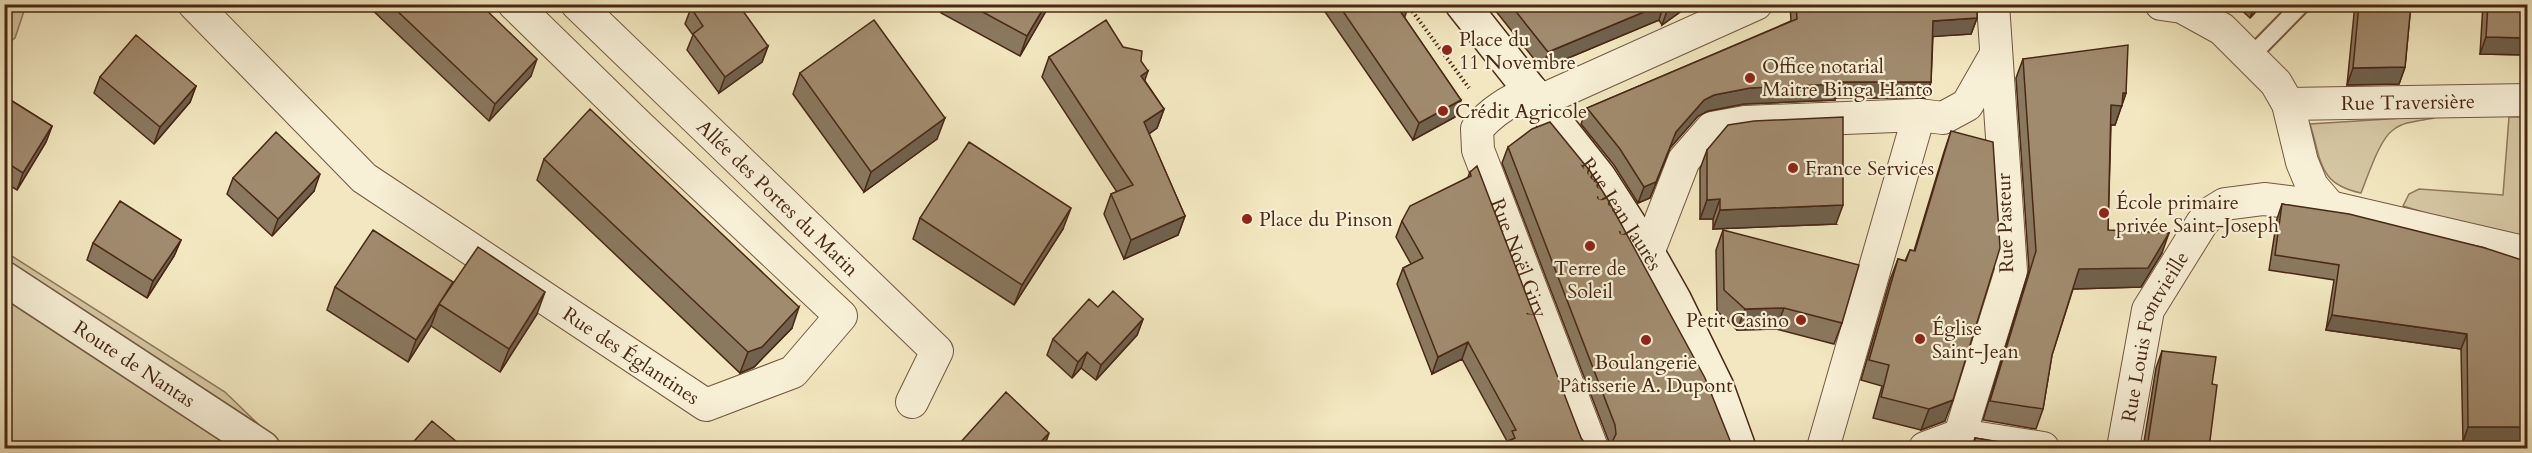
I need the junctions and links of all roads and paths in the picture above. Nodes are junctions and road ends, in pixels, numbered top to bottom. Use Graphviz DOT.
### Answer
graph roads {
  1 [pos="194,4"];
  2 [pos="514,4"];
  3 [pos="577,4"];
  4 [pos="1407,4"];
  5 [pos="1462,4"];
  6 [pos="1756,4"];
  7 [pos="1993,4"];
  8 [pos="2161,4"];
  9 [pos="2302,4"];
  10 [pos="1995,56"];
  11 [pos="2250,57"];
  12 [pos="1470,89"];
  13 [pos="1536,96"];
  14 [pos="2528,100"];
  15 [pos="2288,104"];
  16 [pos="1919,115"];
  17 [pos="2330,207"];
  18 [pos="1648,253"];
  19 [pos="2528,253"];
  20 [pos="4,278"];
  21 [pos="912,402"];
  22 [pos="1960,435"];
  23 [pos="263,448"];
  24 [pos="1592,448"];
  25 [pos="1739,448"];
  26 [pos="1823,448"];
  27 [pos="1925,448"];
  28 [pos="2043,448"];
  29 [pos="2123,448"];
  1 -- 2 [label="street, Rue des Églantines"];
  3 -- 21 [label="street, Allée des Portes du Matin"];
  4 -- 12 [label="path"];
  5 -- 13 [label="main road, Rue Jean Jaurès"];
  6 -- 13 [label="street, Rue Noël Giry"];
  7 -- 10 [label="street, Rue Pasteur"];
  8 -- 11 [label="street"];
  9 -- 11 [label="lane"];
  10 -- 16 [label="street"];
  10 -- 22 [label="street, Rue Pasteur"];
  11 -- 15 [label="street"];
  13 -- 18 [label="main road, Rue Jean Jaurès"];
  13 -- 24 [label="street, Rue Noël Giry"];
  14 -- 15 [label="street, Rue Traversière"];
  15 -- 17 [label="street"];
  16 -- 18 [label="street"];
  16 -- 26 [label="street"];
  17 -- 19 [label="street, Rue Louis Fontvieille"];
  17 -- 29 [label="street, Rue Louis Fontvieille"];
  18 -- 25 [label="main road, Rue Jean Jaurès"];
  20 -- 23 [label="main road, Route de Nantas"];
  22 -- 27 [label="street"];
  22 -- 28 [label="street"];
}
